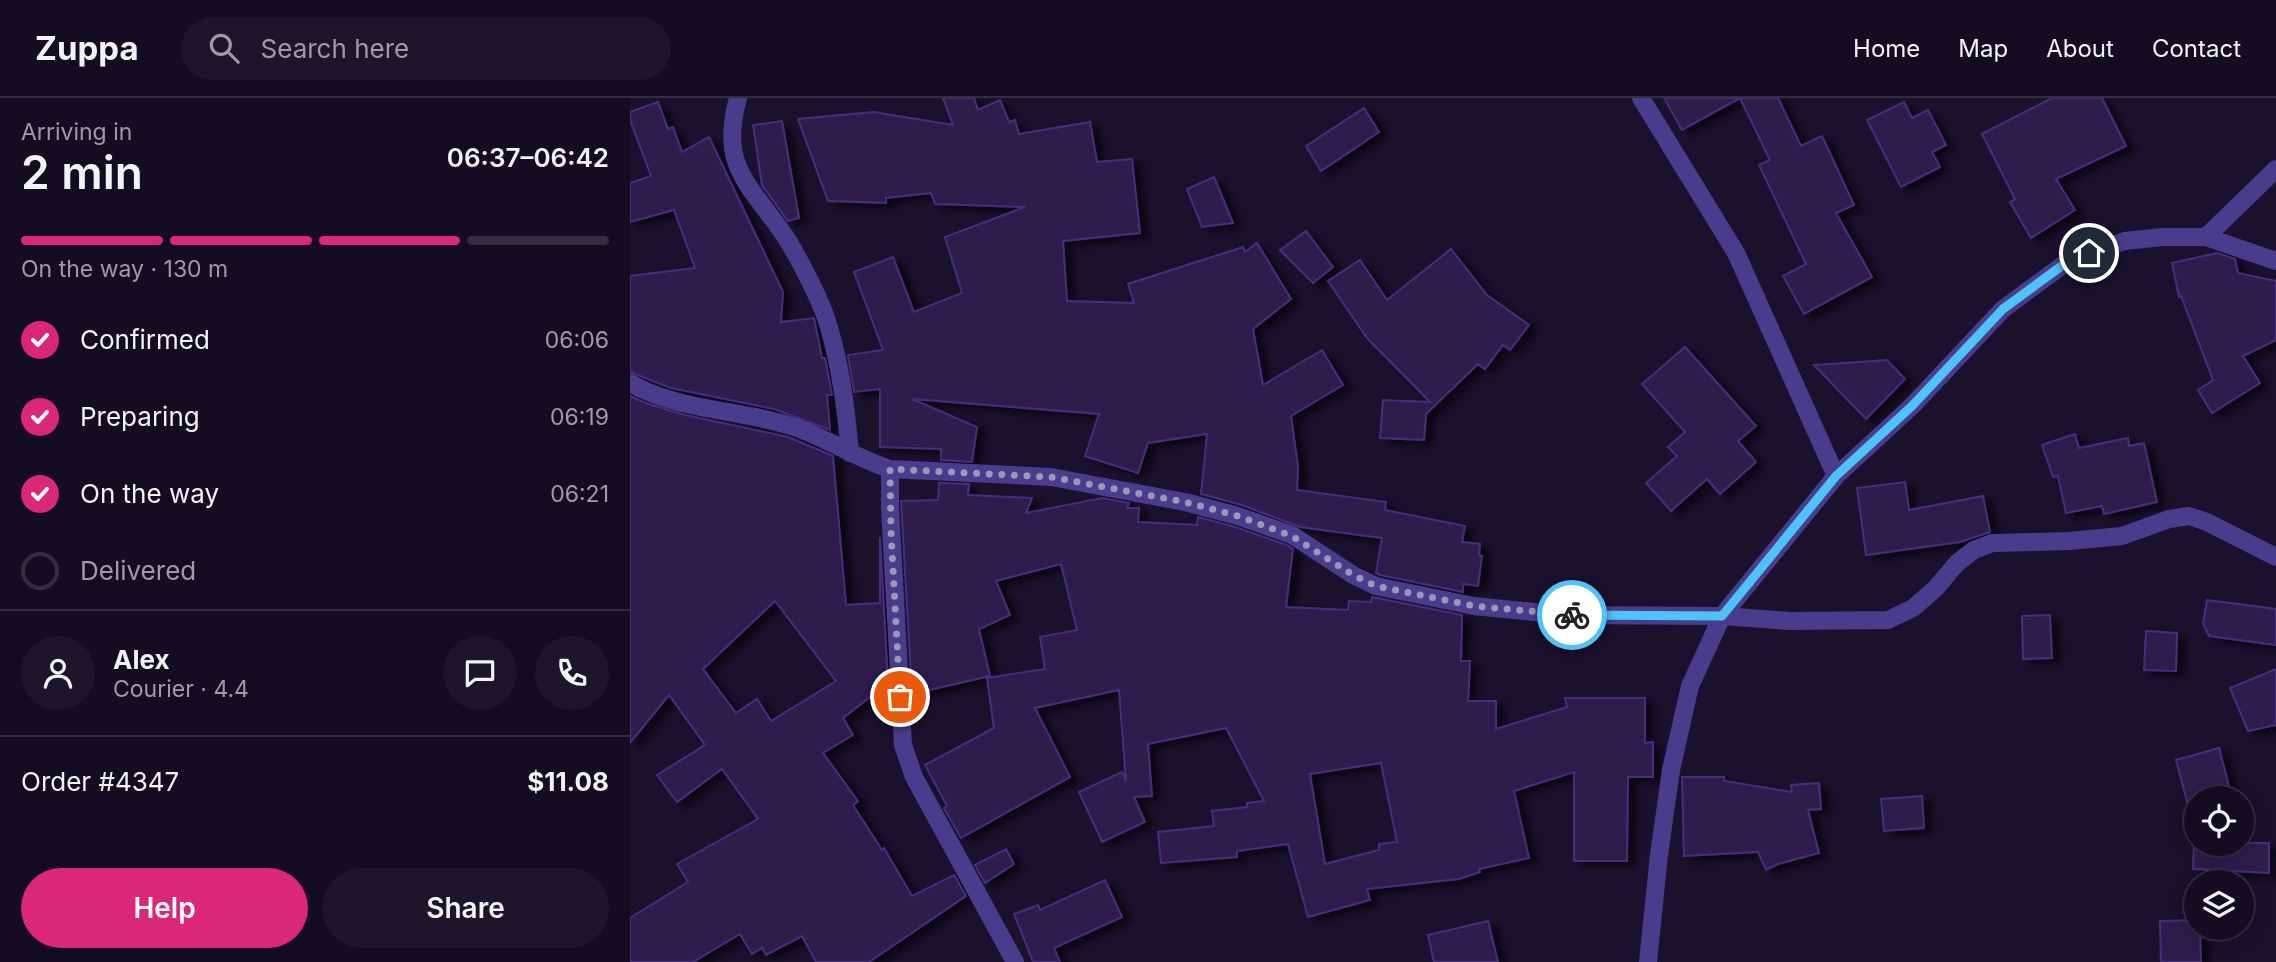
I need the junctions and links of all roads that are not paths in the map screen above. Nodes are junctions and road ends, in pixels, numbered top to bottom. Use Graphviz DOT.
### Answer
graph roads {
  1 [pos="738,98"];
  2 [pos="1641,98"];
  3 [pos="2276,169"];
  4 [pos="2206,237"];
  5 [pos="2276,261"];
  6 [pos="630,383"];
  7 [pos="850,453"];
  8 [pos="890,469"];
  9 [pos="1836,476"];
  10 [pos="2276,557"];
  11 [pos="1722,616"];
  12 [pos="1015,962"];
  13 [pos="1648,962"];
  1 -- 7 [label="street"];
  2 -- 9 [label="street"];
  3 -- 4 [label="street"];
  4 -- 5 [label="street"];
  4 -- 9 [label="street"];
  6 -- 7 [label="street"];
  7 -- 8 [label="street"];
  8 -- 11 [label="street"];
  8 -- 12 [label="street"];
  9 -- 11 [label="street"];
  10 -- 11 [label="street"];
  11 -- 13 [label="street"];
}
